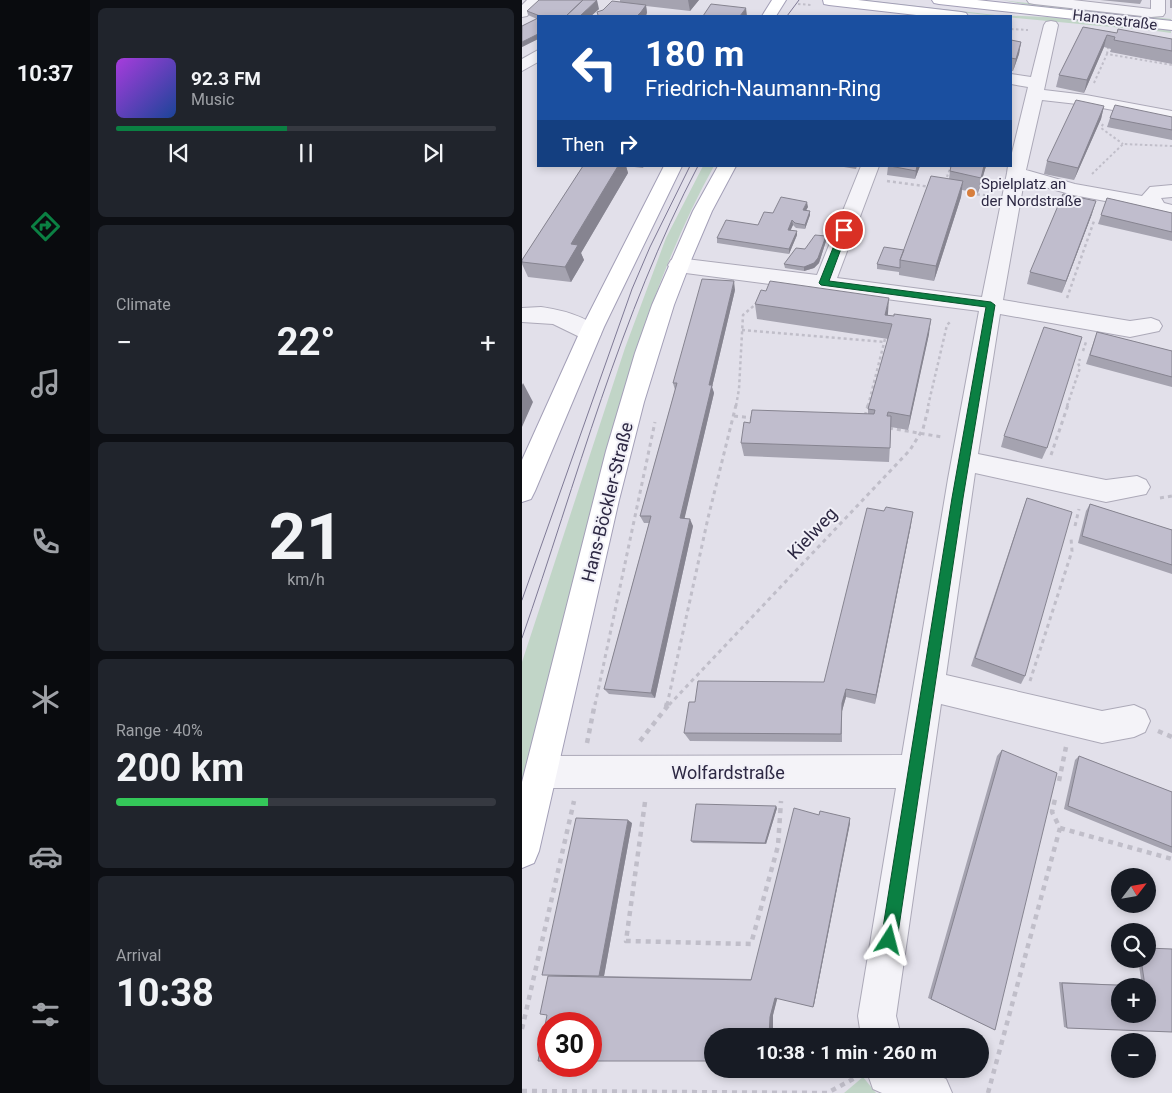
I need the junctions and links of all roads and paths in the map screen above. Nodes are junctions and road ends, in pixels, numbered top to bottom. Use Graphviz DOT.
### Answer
graph roads {
  1 [pos="535,0"];
  2 [pos="940,0"];
  3 [pos="1034,0"];
  4 [pos="778,1"];
  5 [pos="826,4"];
  6 [pos="1158,6"];
  7 [pos="522,13"];
  8 [pos="770,15"];
  9 [pos="954,15"];
  10 [pos="1012,21"];
  11 [pos="1052,26"];
  12 [pos="1172,26"];
  13 [pos="1172,39"];
  14 [pos="1108,48"];
  15 [pos="1107,54"];
  16 [pos="537,56"];
  17 [pos="1172,65"];
  18 [pos="522,66"];
  19 [pos="1012,79"];
  20 [pos="1036,88"];
  21 [pos="1086,100"];
  22 [pos="1172,116"];
  23 [pos="1104,124"];
  24 [pos="1123,144"];
  25 [pos="1172,146"];
  26 [pos="672,167"];
  27 [pos="726,167"];
  28 [pos="951,167"];
  29 [pos="867,172"];
  30 [pos="1016,173"];
  31 [pos="935,188"];
  32 [pos="943,189"];
  33 [pos="1075,190"];
  34 [pos="952,191"];
  35 [pos="1172,191"];
  36 [pos="1010,199"];
  37 [pos="1153,204"];
  38 [pos="1172,211"];
  39 [pos="1094,221"];
  40 [pos="678,265"];
  41 [pos="772,277"];
  42 [pos="824,283"];
  43 [pos="991,305"];
  44 [pos="522,315"];
  45 [pos="1060,317"];
  46 [pos="1151,326"];
  47 [pos="742,330"];
  48 [pos="590,334"];
  49 [pos="1080,359"];
  50 [pos="657,415"];
  51 [pos="734,416"];
  52 [pos="754,418"];
  53 [pos="863,424"];
  54 [pos="889,428"];
  55 [pos="920,434"];
  56 [pos="964,461"];
  57 [pos="1044,477"];
  58 [pos="1137,487"];
  59 [pos="522,491"];
  60 [pos="1071,538"];
  61 [pos="928,686"];
  62 [pos="1021,707"];
  63 [pos="666,708"];
  64 [pos="1134,722"];
  65 [pos="783,771"];
  66 [pos="915,771"];
  67 [pos="541,772"];
  68 [pos="581,772"];
  69 [pos="617,772"];
  70 [pos="650,772"];
  71 [pos="1055,799"];
  72 [pos="1060,828"];
  73 [pos="522,851"];
  74 [pos="1172,859"];
  75 [pos="880,1028"];
  76 [pos="522,1029"];
  77 [pos="856,1078"];
  78 [pos="900,1078"];
  79 [pos="522,1091"];
  80 [pos="932,1093"];
  81 [pos="988,1093"];
  1 -- 7 [label="street"];
  2 -- 12 [label="main road, Hansestraße"];
  3 -- 6 [label="street, Hansestraße"];
  4 -- 5 [label="path"];
  4 -- 8 [label="main road"];
  5 -- 9 [label="main road"];
  10 -- 11 [label="main road, Hansestraße"];
  11 -- 13 [label="main road, Hansestraße"];
  11 -- 20 [label="street"];
  14 -- 15 [label="path"];
  15 -- 17 [label="path"];
  15 -- 21 [label="path"];
  16 -- 18 [label="street"];
  19 -- 20 [label="street"];
  20 -- 21 [label="street"];
  20 -- 30 [label="street"];
  21 -- 22 [label="street"];
  23 -- 24 [label="path"];
  24 -- 25 [label="path"];
  24 -- 33 [label="path"];
  26 -- 48 [label="main road"];
  27 -- 40 [label="main road, Hans-Böckler-Straße"];
  28 -- 32 [label="path"];
  29 -- 31 [label="path"];
  29 -- 42 [label="street"];
  30 -- 33 [label="street"];
  30 -- 36 [label="street"];
  33 -- 37 [label="street"];
  34 -- 36 [label="path"];
  35 -- 37 [label="street"];
  36 -- 43 [label="street"];
  37 -- 38 [label="street"];
  39 -- 45 [label="path"];
  40 -- 41 [label="street"];
  40 -- 67 [label="main road, Hans-Böckler-Straße"];
  41 -- 42 [label="street"];
  41 -- 47 [label="path"];
  42 -- 43 [label="street"];
  43 -- 45 [label="street"];
  43 -- 55 [label="path, Kielweg"];
  43 -- 56 [label="street"];
  44 -- 48 [label="street"];
  45 -- 46 [label="street"];
  47 -- 51 [label="path"];
  47 -- 53 [label="path"];
  48 -- 59 [label="main road"];
  49 -- 57 [label="path"];
  50 -- 68 [label="path"];
  51 -- 52 [label="path"];
  51 -- 63 [label="path"];
  54 -- 55 [label="path"];
  55 -- 63 [label="path, Kielweg"];
  56 -- 57 [label="street"];
  56 -- 61 [label="street"];
  57 -- 58 [label="street"];
  60 -- 62 [label="path"];
  61 -- 62 [label="street"];
  61 -- 66 [label="street"];
  62 -- 64 [label="street"];
  63 -- 69 [label="path, Kielweg"];
  65 -- 66 [label="street, Wolfardstraße"];
  65 -- 70 [label="street, Wolfardstraße"];
  65 -- 70 [label="path"];
  66 -- 75 [label="street"];
  67 -- 68 [label="street, Wolfardstraße"];
  67 -- 73 [label="main road, Hans-Böckler-Straße"];
  68 -- 69 [label="street, Wolfardstraße"];
  68 -- 76 [label="path"];
  69 -- 70 [label="street, Wolfardstraße"];
  71 -- 72 [label="path"];
  72 -- 74 [label="path"];
  72 -- 81 [label="path"];
  77 -- 79 [label="path"];
  78 -- 80 [label="street"];
}
